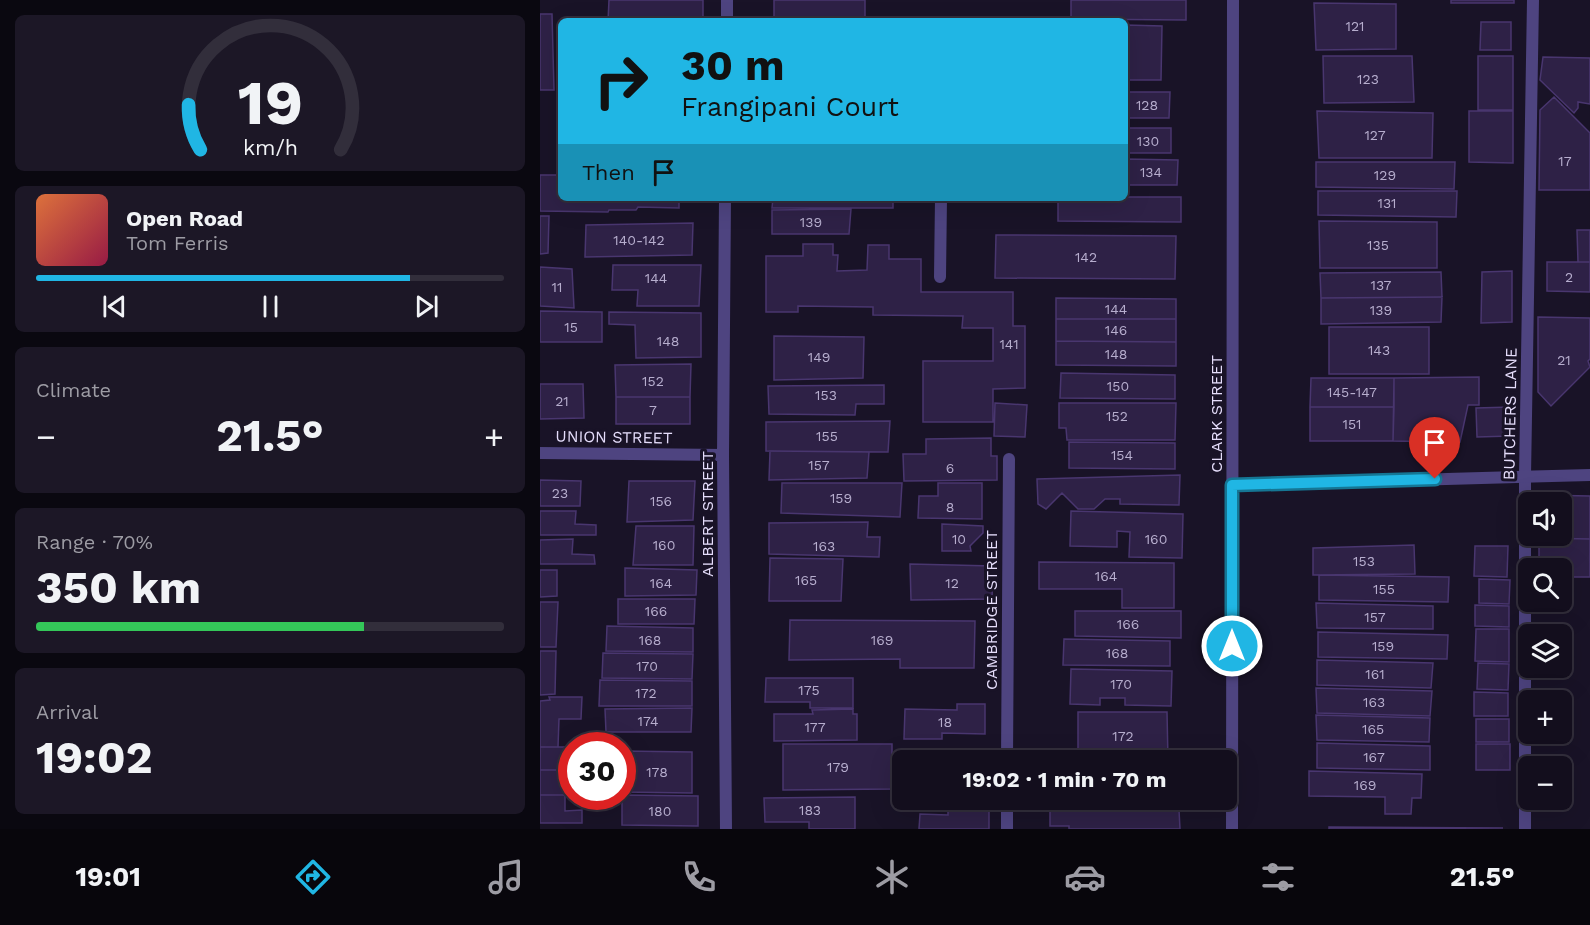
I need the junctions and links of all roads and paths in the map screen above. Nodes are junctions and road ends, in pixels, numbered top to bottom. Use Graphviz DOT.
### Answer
graph roads {
  1 [pos="727,0"];
  2 [pos="1233,0"];
  3 [pos="1533,0"];
  4 [pos="727,18"];
  5 [pos="725,201"];
  6 [pos="940,201"];
  7 [pos="940,277"];
  8 [pos="540,453"];
  9 [pos="723,455"];
  10 [pos="1009,459"];
  11 [pos="1590,475"];
  12 [pos="1525,476"];
  13 [pos="1232,485"];
  14 [pos="1007,750"];
  15 [pos="1007,810"];
  16 [pos="726,829"];
  17 [pos="1007,829"];
  18 [pos="1232,829"];
  19 [pos="1525,829"];
  1 -- 4 [label="street"];
  2 -- 13 [label="street, CLARK STREET"];
  3 -- 12 [label="street, BUTCHERS LANE"];
  5 -- 9 [label="street, ALBERT STREET"];
  6 -- 7 [label="street"];
  8 -- 9 [label="street, UNION STREET"];
  9 -- 16 [label="street, ALBERT STREET"];
  10 -- 14 [label="street, CAMBRIDGE STREET"];
  11 -- 12 [label="street"];
  12 -- 13 [label="street"];
  12 -- 19 [label="street, BUTCHERS LANE"];
  13 -- 18 [label="street, CLARK STREET"];
  15 -- 17 [label="street"];
}
